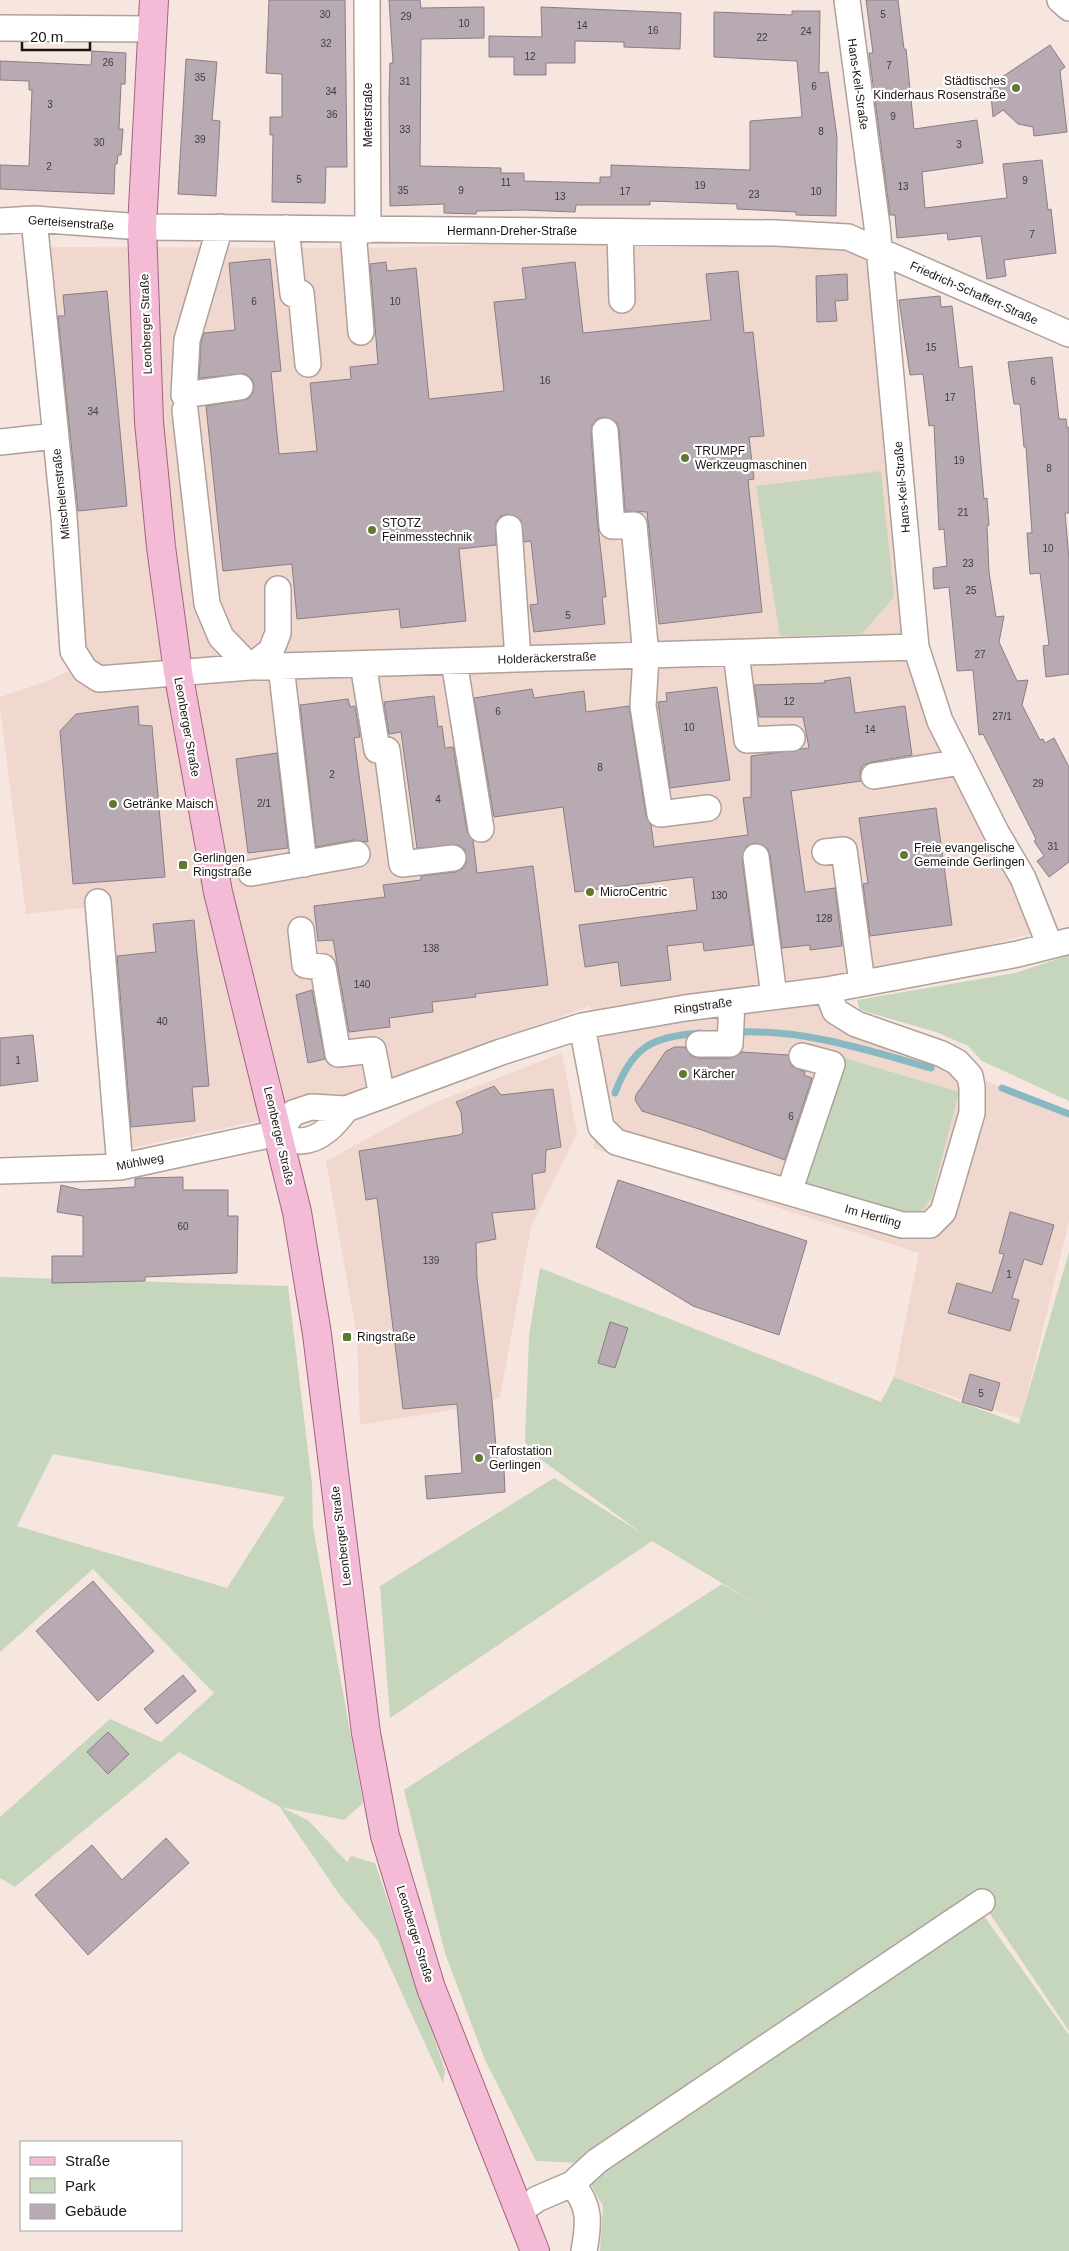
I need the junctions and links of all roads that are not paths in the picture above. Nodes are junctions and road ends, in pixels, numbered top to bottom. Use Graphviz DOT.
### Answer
graph roads {
  1 [pos="154,0"];
  2 [pos="367,0"];
  3 [pos="847,0"];
  4 [pos="1060,0"];
  5 [pos="1069,8"];
  6 [pos="0,28"];
  7 [pos="152,29"];
  8 [pos="34,219"];
  9 [pos="0,220"];
  10 [pos="142,227"];
  11 [pos="220,227"];
  12 [pos="286,228"];
  13 [pos="361,230"];
  14 [pos="620,232"];
  15 [pos="880,252"];
  16 [pos="622,300"];
  17 [pos="361,332"];
  18 [pos="1069,334"];
  19 [pos="308,364"];
  20 [pos="240,387"];
  21 [pos="184,410"];
  22 [pos="605,431"];
  23 [pos="55,436"];
  24 [pos="0,442"];
  25 [pos="510,528"];
  26 [pos="278,589"];
  27 [pos="916,647"];
  28 [pos="736,653"];
  29 [pos="646,656"];
  30 [pos="518,659"];
  31 [pos="454,661"];
  32 [pos="364,664"];
  33 [pos="281,666"];
  34 [pos="250,667"];
  35 [pos="178,672"];
  36 [pos="792,738"];
  37 [pos="961,762"];
  38 [pos="874,776"];
  39 [pos="708,808"];
  40 [pos="481,829"];
  41 [pos="824,852"];
  42 [pos="357,854"];
  43 [pos="756,857"];
  44 [pos="453,858"];
  45 [pos="304,864"];
  46 [pos="251,873"];
  47 [pos="98,902"];
  48 [pos="301,930"];
  49 [pos="1059,944"];
  50 [pos="862,983"];
  51 [pos="827,990"];
  52 [pos="774,996"];
  53 [pos="732,1002"];
  54 [pos="582,1026"];
  55 [pos="699,1044"];
  56 [pos="802,1056"];
  57 [pos="382,1096"];
  58 [pos="278,1133"];
  59 [pos="120,1167"];
  60 [pos="0,1171"];
  61 [pos="789,1192"];
  62 [pos="982,1902"];
  63 [pos="572,2184"];
  64 [pos="520,2211"];
  65 [pos="535,2251"];
  66 [pos="584,2251"];
  1 -- 7 [label="main road, Leonberger Straße"];
  2 -- 13 [label="street, Meterstraße"];
  3 -- 15 [label="street, Hans-Keil-Straße"];
  4 -- 5 [label="street"];
  6 -- 7 [label="street"];
  7 -- 10 [label="main road, Leonberger Straße"];
  8 -- 9 [label="street, Gerteisenstraße"];
  8 -- 10 [label="street, Gerteisenstraße"];
  8 -- 23 [label="street, Mitschelenstraße"];
  10 -- 11 [label="street, Hermann-Dreher-Straße"];
  10 -- 35 [label="main road, Leonberger Straße"];
  11 -- 12 [label="street, Hermann-Dreher-Straße"];
  11 -- 20 [label="street"];
  12 -- 13 [label="street, Hermann-Dreher-Straße"];
  12 -- 19 [label="street"];
  13 -- 14 [label="street, Hermann-Dreher-Straße"];
  13 -- 17 [label="street, Meterstraße"];
  14 -- 15 [label="street, Hermann-Dreher-Straße"];
  14 -- 16 [label="street"];
  15 -- 18 [label="street, Friedrich-Schaffert-Straße"];
  15 -- 27 [label="street, Hans-Keil-Straße"];
  21 -- 34 [label="street"];
  22 -- 29 [label="street"];
  23 -- 24 [label="street"];
  23 -- 35 [label="street, Mitschelenstraße"];
  25 -- 30 [label="street"];
  26 -- 34 [label="street"];
  27 -- 28 [label="street, Holderäckerstraße"];
  27 -- 37 [label="street, Hans-Keil-Straße"];
  28 -- 29 [label="street, Holderäckerstraße"];
  28 -- 36 [label="street"];
  29 -- 30 [label="street, Holderäckerstraße"];
  29 -- 39 [label="street"];
  30 -- 31 [label="street, Holderäckerstraße"];
  31 -- 32 [label="street, Holderäckerstraße"];
  31 -- 40 [label="street"];
  32 -- 33 [label="street, Holderäckerstraße"];
  32 -- 44 [label="street"];
  33 -- 34 [label="street, Holderäckerstraße"];
  33 -- 45 [label="street"];
  34 -- 35 [label="street, Holderäckerstraße"];
  35 -- 58 [label="main road, Leonberger Straße"];
  37 -- 38 [label="street"];
  37 -- 49 [label="street, Hans-Keil-Straße"];
  41 -- 50 [label="street"];
  42 -- 45 [label="street"];
  43 -- 52 [label="street"];
  45 -- 46 [label="street"];
  47 -- 59 [label="street"];
  48 -- 57 [label="street"];
  49 -- 50 [label="street, Ringstraße"];
  50 -- 51 [label="street, Ringstraße"];
  51 -- 52 [label="street, Ringstraße"];
  51 -- 61 [label="street, Im Hertling"];
  52 -- 53 [label="street, Ringstraße"];
  53 -- 54 [label="street, Ringstraße"];
  53 -- 55 [label="street"];
  54 -- 57 [label="street, Ringstraße"];
  54 -- 61 [label="street, Im Hertling"];
  56 -- 61 [label="street"];
  57 -- 58 [label="street, Ringstraße"];
  58 -- 59 [label="street, Mühlweg"];
  58 -- 64 [label="main road, Leonberger Straße"];
  59 -- 60 [label="street, Mühlweg"];
  62 -- 63 [label="street"];
  63 -- 64 [label="street"];
  63 -- 66 [label="street"];
  64 -- 65 [label="main road, Leonberger Straße"];
}
